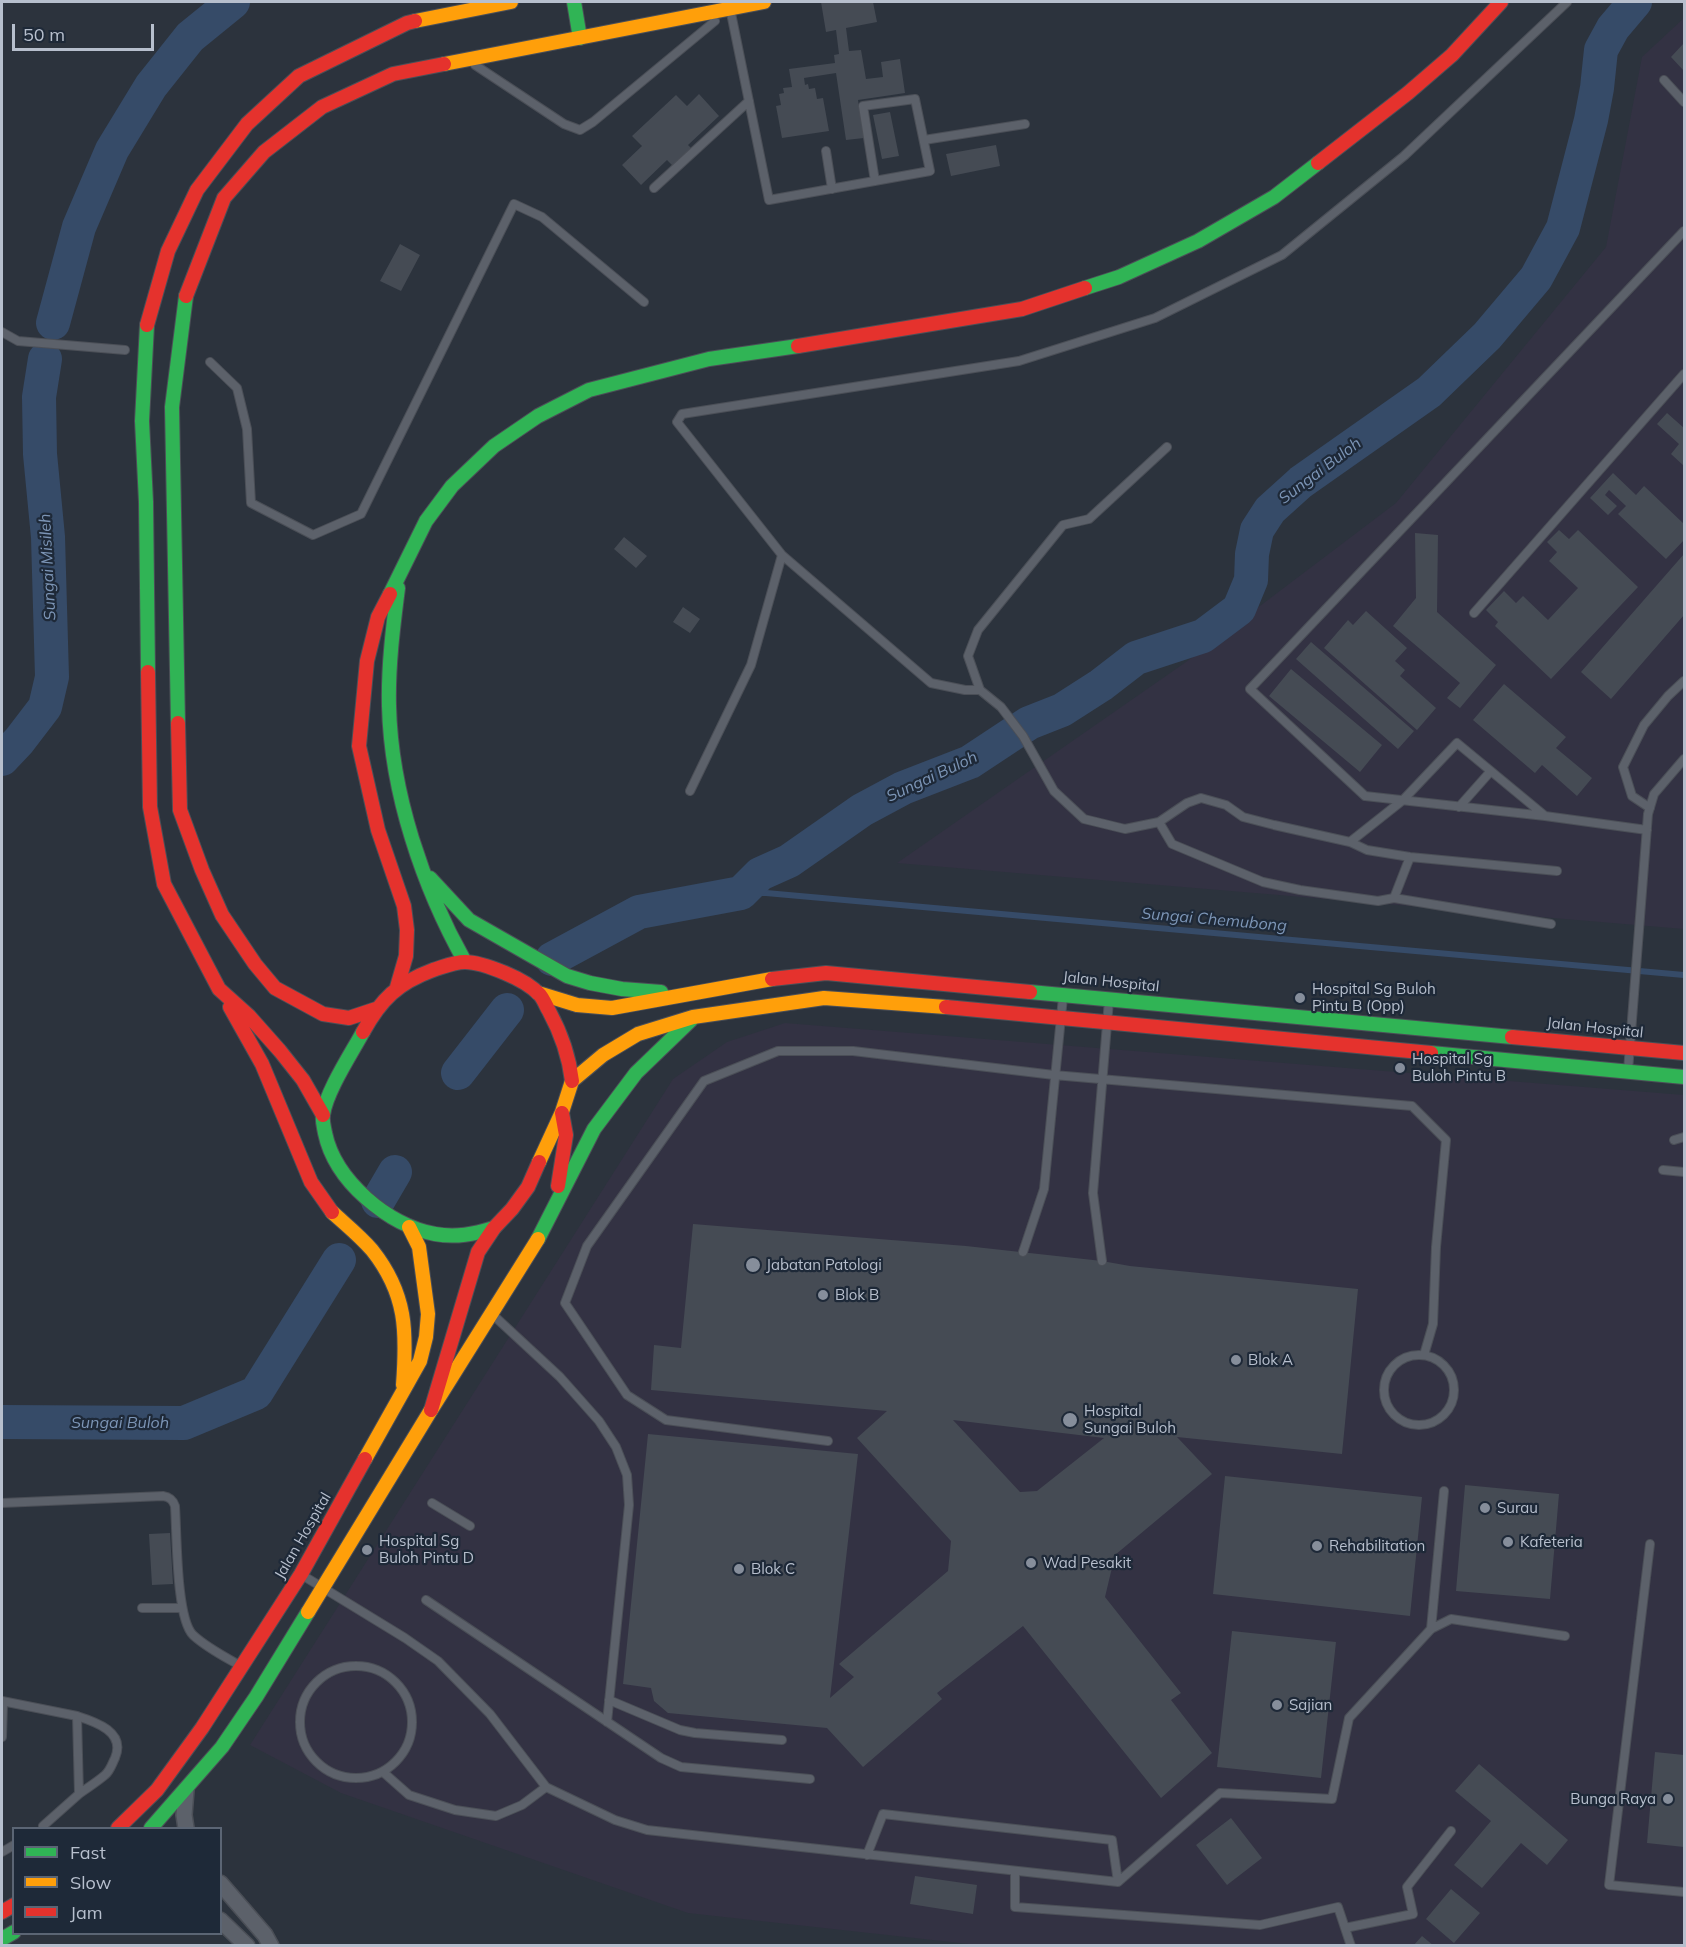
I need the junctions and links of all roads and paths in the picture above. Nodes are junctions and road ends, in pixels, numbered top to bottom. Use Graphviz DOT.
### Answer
graph roads {
  1 [pos="510,2"];
  2 [pos="574,2"];
  3 [pos="764,2"];
  4 [pos="1501,2"];
  5 [pos="1567,2"];
  6 [pos="730,9"];
  7 [pos="580,38"];
  8 [pos="466,60"];
  9 [pos="1664,80"];
  10 [pos="749,101"];
  11 [pos="1684,102"];
  12 [pos="1025,124"];
  13 [pos="924,140"];
  14 [pos="826,151"];
  15 [pos="875,181"];
  16 [pos="654,188"];
  17 [pos="832,189"];
  18 [pos="1684,231"];
  19 [pos="644,302"];
  20 [pos="2,332"];
  21 [pos="125,350"];
  22 [pos="210,362"];
  23 [pos="1684,374"];
  24 [pos="1167,447"];
  25 [pos="782,555"];
  26 [pos="400,576"];
  27 [pos="1474,613"];
  28 [pos="1684,681"];
  29 [pos="980,690"];
  30 [pos="1684,759"];
  31 [pos="1490,772"];
  32 [pos="690,791"];
  33 [pos="1403,800"];
  34 [pos="1459,807"];
  35 [pos="1650,808"];
  36 [pos="1545,816"];
  37 [pos="1159,822"];
  38 [pos="1647,830"];
  39 [pos="1350,842"];
  40 [pos="1410,857"];
  41 [pos="422,869"];
  42 [pos="1557,871"];
  43 [pos="1394,898"];
  44 [pos="1551,924"];
  45 [pos="465,962"];
  46 [pos="397,987"];
  47 [pos="219,988"];
  48 [pos="538,993"];
  49 [pos="693,994"];
  50 [pos="1063,994"];
  51 [pos="1109,999"];
  52 [pos="376,1009"];
  53 [pos="693,1017"];
  54 [pos="1060,1018"];
  55 [pos="1107,1023"];
  56 [pos="1630,1048"];
  57 [pos="1684,1053"];
  58 [pos="1628,1073"];
  59 [pos="1054,1075"];
  60 [pos="1684,1077"];
  61 [pos="1103,1079"];
  62 [pos="572,1081"];
  63 [pos="562,1112"];
  64 [pos="323,1115"];
  65 [pos="1684,1137"];
  66 [pos="1674,1140"];
  67 [pos="1663,1170"];
  68 [pos="1684,1172"];
  69 [pos="556,1202"];
  70 [pos="409,1227"];
  71 [pos="494,1228"];
  72 [pos="1023,1252"];
  73 [pos="1102,1261"];
  74 [pos="491,1313"];
  75 [pos="1424,1355"];
  76 [pos="402,1395"];
  77 [pos="431,1410"];
  78 [pos="828,1441"];
  79 [pos="1444,1491"];
  80 [pos="2,1503"];
  81 [pos="432,1503"];
  82 [pos="470,1526"];
  83 [pos="1650,1544"];
  84 [pos="301,1574"];
  85 [pos="323,1588"];
  86 [pos="426,1600"];
  87 [pos="142,1608"];
  88 [pos="182,1608"];
  89 [pos="1431,1629"];
  90 [pos="1565,1636"];
  91 [pos="242,1667"];
  92 [pos="609,1700"];
  93 [pos="2,1701"];
  94 [pos="77,1716"];
  95 [pos="607,1722"];
  96 [pos="2,1737"];
  97 [pos="782,1740"];
  98 [pos="383,1772"];
  99 [pos="810,1779"];
  100 [pos="546,1787"];
  101 [pos="186,1790"];
  102 [pos="79,1794"];
  103 [pos="43,1827"];
  104 [pos="119,1827"];
  105 [pos="152,1827"];
  106 [pos="186,1827"];
  107 [pos="1451,1830"];
  108 [pos="867,1855"];
  109 [pos="1015,1871"];
  110 [pos="1118,1882"];
  111 [pos="222,1885"];
  112 [pos="1684,1892"];
  113 [pos="222,1922"];
  114 [pos="1345,1929"];
  115 [pos="247,1946"];
  116 [pos="271,1946"];
  117 [pos="1351,1946"];
  1 -- 47 [label="main road"];
  2 -- 7 [label="main road"];
  3 -- 6 [label="main road"];
  4 -- 26 [label="main road"];
  5 -- 25 [label="lane"];
  6 -- 7 [label="main road"];
  6 -- 8 [label="lane"];
  6 -- 10 [label="lane"];
  7 -- 8 [label="main road"];
  8 -- 52 [label="main road"];
  9 -- 11 [label="lane"];
  10 -- 16 [label="lane"];
  10 -- 17 [label="lane"];
  12 -- 13 [label="lane"];
  13 -- 15 [label="lane"];
  13 -- 15 [label="lane"];
  14 -- 17 [label="lane"];
  15 -- 17 [label="lane"];
  18 -- 33 [label="lane"];
  19 -- 22 [label="lane"];
  20 -- 21 [label="lane"];
  23 -- 27 [label="lane"];
  24 -- 29 [label="lane"];
  25 -- 29 [label="lane"];
  25 -- 32 [label="lane"];
  26 -- 41 [label="main road"];
  26 -- 46 [label="main road"];
  28 -- 35 [label="lane"];
  29 -- 37 [label="lane"];
  30 -- 35 [label="lane"];
  31 -- 33 [label="lane"];
  31 -- 34 [label="lane"];
  31 -- 36 [label="lane"];
  33 -- 34 [label="lane"];
  33 -- 39 [label="lane"];
  34 -- 36 [label="lane"];
  35 -- 38 [label="lane"];
  36 -- 38 [label="lane"];
  37 -- 39 [label="lane"];
  37 -- 43 [label="lane"];
  38 -- 56 [label="lane"];
  39 -- 40 [label="lane"];
  40 -- 42 [label="lane"];
  40 -- 43 [label="lane"];
  41 -- 45 [label="main road"];
  41 -- 49 [label="main road"];
  43 -- 44 [label="lane"];
  45 -- 46 [label="main road"];
  45 -- 48 [label="main road"];
  46 -- 52 [label="main road"];
  47 -- 64 [label="main road"];
  47 -- 76 [label="main road"];
  48 -- 49 [label="main road, Jalan Hospital"];
  48 -- 62 [label="main road"];
  49 -- 50 [label="main road, Jalan Hospital"];
  50 -- 51 [label="main road, Jalan Hospital"];
  50 -- 54 [label="lane"];
  51 -- 55 [label="lane"];
  51 -- 56 [label="main road, Jalan Hospital"];
  52 -- 64 [label="main road"];
  53 -- 54 [label="main road"];
  53 -- 62 [label="main road"];
  53 -- 69 [label="main road"];
  54 -- 55 [label="main road"];
  54 -- 59 [label="lane"];
  55 -- 58 [label="main road"];
  55 -- 61 [label="lane"];
  56 -- 57 [label="main road, Jalan Hospital"];
  56 -- 58 [label="lane"];
  58 -- 60 [label="main road"];
  59 -- 61 [label="lane"];
  59 -- 72 [label="lane"];
  59 -- 78 [label="lane"];
  61 -- 73 [label="lane"];
  61 -- 75 [label="lane"];
  62 -- 63 [label="main road"];
  63 -- 69 [label="main road"];
  63 -- 71 [label="main road"];
  64 -- 70 [label="main road"];
  65 -- 66 [label="lane"];
  67 -- 68 [label="lane"];
  69 -- 74 [label="main road"];
  70 -- 71 [label="main road"];
  70 -- 76 [label="main road, Jalan Hospital"];
  71 -- 77 [label="main road"];
  74 -- 77 [label="main road"];
  74 -- 92 [label="lane"];
  75 -- 75 [label="lane"];
  76 -- 84 [label="main road, Jalan Hospital"];
  77 -- 85 [label="main road"];
  79 -- 89 [label="lane"];
  80 -- 88 [label="lane"];
  81 -- 82 [label="lane"];
  83 -- 112 [label="lane"];
  84 -- 85 [label="lane"];
  84 -- 91 [label="main road, Jalan Hospital"];
  85 -- 100 [label="lane"];
  85 -- 101 [label="main road"];
  86 -- 95 [label="lane"];
  87 -- 88 [label="lane"];
  88 -- 91 [label="lane"];
  89 -- 90 [label="lane"];
  89 -- 110 [label="lane"];
  91 -- 104 [label="main road, Jalan Hospital"];
  92 -- 95 [label="lane"];
  92 -- 97 [label="lane"];
  93 -- 94 [label="lane"];
  93 -- 96 [label="lane"];
  94 -- 102 [label="lane"];
  94 -- 102 [label="lane"];
  95 -- 99 [label="lane"];
  98 -- 98 [label="lane"];
  98 -- 100 [label="lane"];
  100 -- 108 [label="lane"];
  101 -- 105 [label="main road"];
  101 -- 106 [label="street"];
  102 -- 103 [label="lane"];
  107 -- 114 [label="lane"];
  108 -- 109 [label="lane"];
  108 -- 110 [label="lane"];
  109 -- 110 [label="lane"];
  109 -- 114 [label="lane"];
  111 -- 116 [label="street"];
  113 -- 115 [label="street"];
  114 -- 117 [label="lane"];
}
